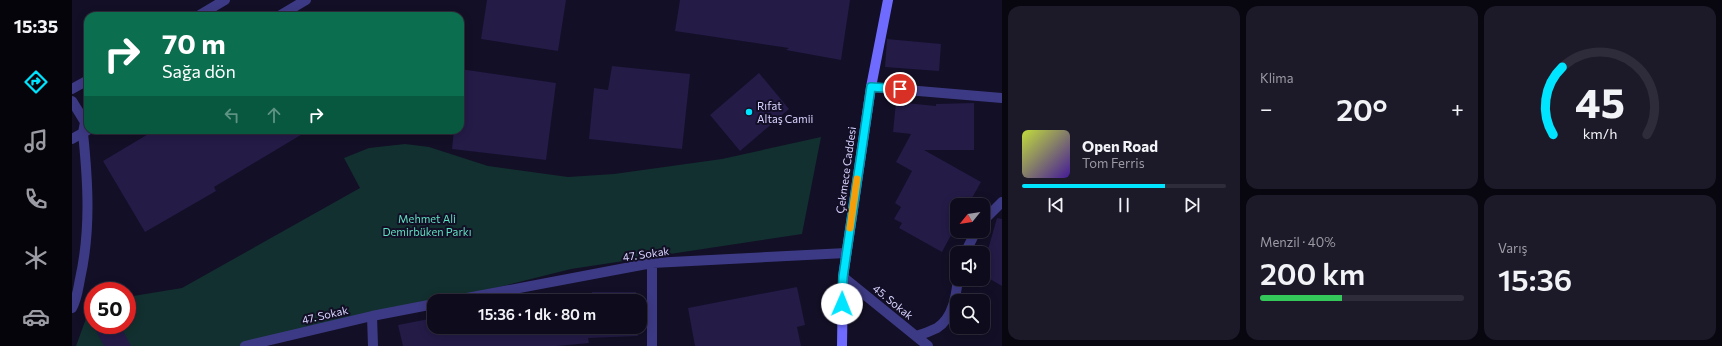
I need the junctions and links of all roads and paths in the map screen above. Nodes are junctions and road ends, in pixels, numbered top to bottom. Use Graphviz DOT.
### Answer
graph roads {
  1 [pos="225,0"];
  2 [pos="306,0"];
  3 [pos="888,0"];
  4 [pos="205,12"];
  5 [pos="286,12"];
  6 [pos="84,82"];
  7 [pos="871,87"];
  8 [pos="72,89"];
  9 [pos="1002,98"];
  10 [pos="72,101"];
  11 [pos="84,120"];
  12 [pos="84,132"];
  13 [pos="86,134"];
  14 [pos="72,139"];
  15 [pos="1002,202"];
  16 [pos="990,214"];
  17 [pos="846,252"];
  18 [pos="652,263"];
  19 [pos="843,277"];
  20 [pos="957,286"];
  21 [pos="489,294"];
  22 [pos="427,305"];
  23 [pos="72,308"];
  24 [pos="372,316"];
  25 [pos="916,336"];
  26 [pos="245,346"];
  27 [pos="373,346"];
  28 [pos="652,346"];
  29 [pos="842,346"];
  30 [pos="928,346"];
  1 -- 4 [label="street"];
  2 -- 5 [label="street"];
  3 -- 7 [label="main road, Çekmece Caddesi"];
  6 -- 8 [label="street"];
  7 -- 9 [label="street"];
  7 -- 17 [label="main road, Çekmece Caddesi"];
  10 -- 11 [label="street"];
  12 -- 14 [label="street"];
  13 -- 23 [label="street"];
  15 -- 16 [label="street"];
  17 -- 18 [label="street, 47. Sokak"];
  17 -- 19 [label="main road, Çekmece Caddesi"];
  18 -- 21 [label="street, 47. Sokak"];
  18 -- 28 [label="street"];
  19 -- 25 [label="street, 45. Sokak"];
  19 -- 29 [label="main road, Çekmece Caddesi"];
  20 -- 25 [label="street"];
  22 -- 24 [label="street, 47. Sokak"];
  24 -- 26 [label="street, 47. Sokak"];
  24 -- 27 [label="street"];
  25 -- 30 [label="street, 45. Sokak"];
}
